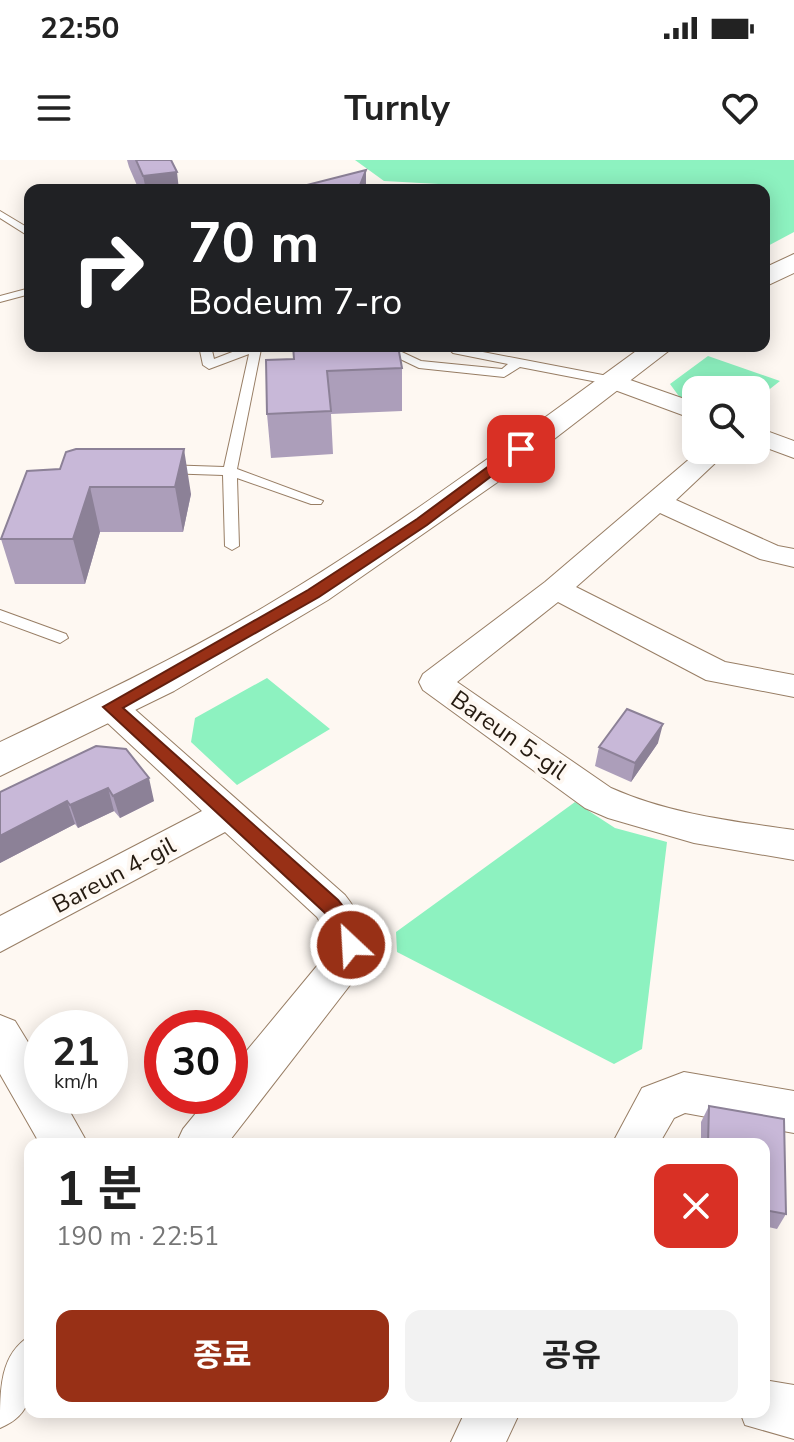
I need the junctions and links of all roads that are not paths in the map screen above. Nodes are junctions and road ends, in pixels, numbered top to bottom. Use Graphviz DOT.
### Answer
graph roads {
  1 [pos="0,214"];
  2 [pos="24,230"];
  3 [pos="794,262"];
  4 [pos="770,276"];
  5 [pos="24,293"];
  6 [pos="0,299"];
  7 [pos="206,352"];
  8 [pos="242,352"];
  9 [pos="256,352"];
  10 [pos="392,352"];
  11 [pos="462,352"];
  12 [pos="653,352"];
  13 [pos="518,363"];
  14 [pos="613,381"];
  15 [pos="682,407"];
  16 [pos="770,441"];
  17 [pos="794,450"];
  18 [pos="700,464"];
  19 [pos="142,469"];
  20 [pos="230,471"];
  21 [pos="316,501"];
  22 [pos="656,501"];
  23 [pos="232,546"];
  24 [pos="794,558"];
  25 [pos="556,589"];
  26 [pos="0,615"];
  27 [pos="60,638"];
  28 [pos="794,686"];
  29 [pos="111,707"];
  30 [pos="0,760"];
  31 [pos="228,814"];
  32 [pos="794,845"];
  33 [pos="0,935"];
  34 [pos="0,1034"];
  35 [pos="794,1112"];
  36 [pos="61,1138"];
  37 [pos="204,1138"];
  38 [pos="638,1138"];
  39 [pos="24,1370"];
  40 [pos="0,1402"];
  41 [pos="770,1407"];
  42 [pos="794,1412"];
  43 [pos="490,1418"];
  44 [pos="478,1442"];
  1 -- 2 [label="lane"];
  3 -- 4 [label="street"];
  5 -- 6 [label="lane"];
  7 -- 8 [label="lane"];
  9 -- 20 [label="lane"];
  10 -- 13 [label="lane"];
  11 -- 13 [label="lane"];
  12 -- 14 [label="street"];
  13 -- 14 [label="lane"];
  14 -- 15 [label="street"];
  14 -- 29 [label="street"];
  16 -- 17 [label="street"];
  18 -- 22 [label="street, Bareun 5-gil"];
  19 -- 20 [label="lane"];
  20 -- 21 [label="lane"];
  20 -- 23 [label="lane"];
  22 -- 24 [label="street"];
  22 -- 25 [label="street, Bareun 5-gil"];
  25 -- 28 [label="street"];
  25 -- 32 [label="street, Bareun 5-gil"];
  26 -- 27 [label="lane"];
  29 -- 30 [label="street"];
  29 -- 31 [label="street"];
  31 -- 33 [label="street, Bareun 4-gil"];
  31 -- 37 [label="street"];
  34 -- 36 [label="street"];
  35 -- 38 [label="street"];
  39 -- 40 [label="street"];
  41 -- 42 [label="street"];
  43 -- 44 [label="street"];
}
